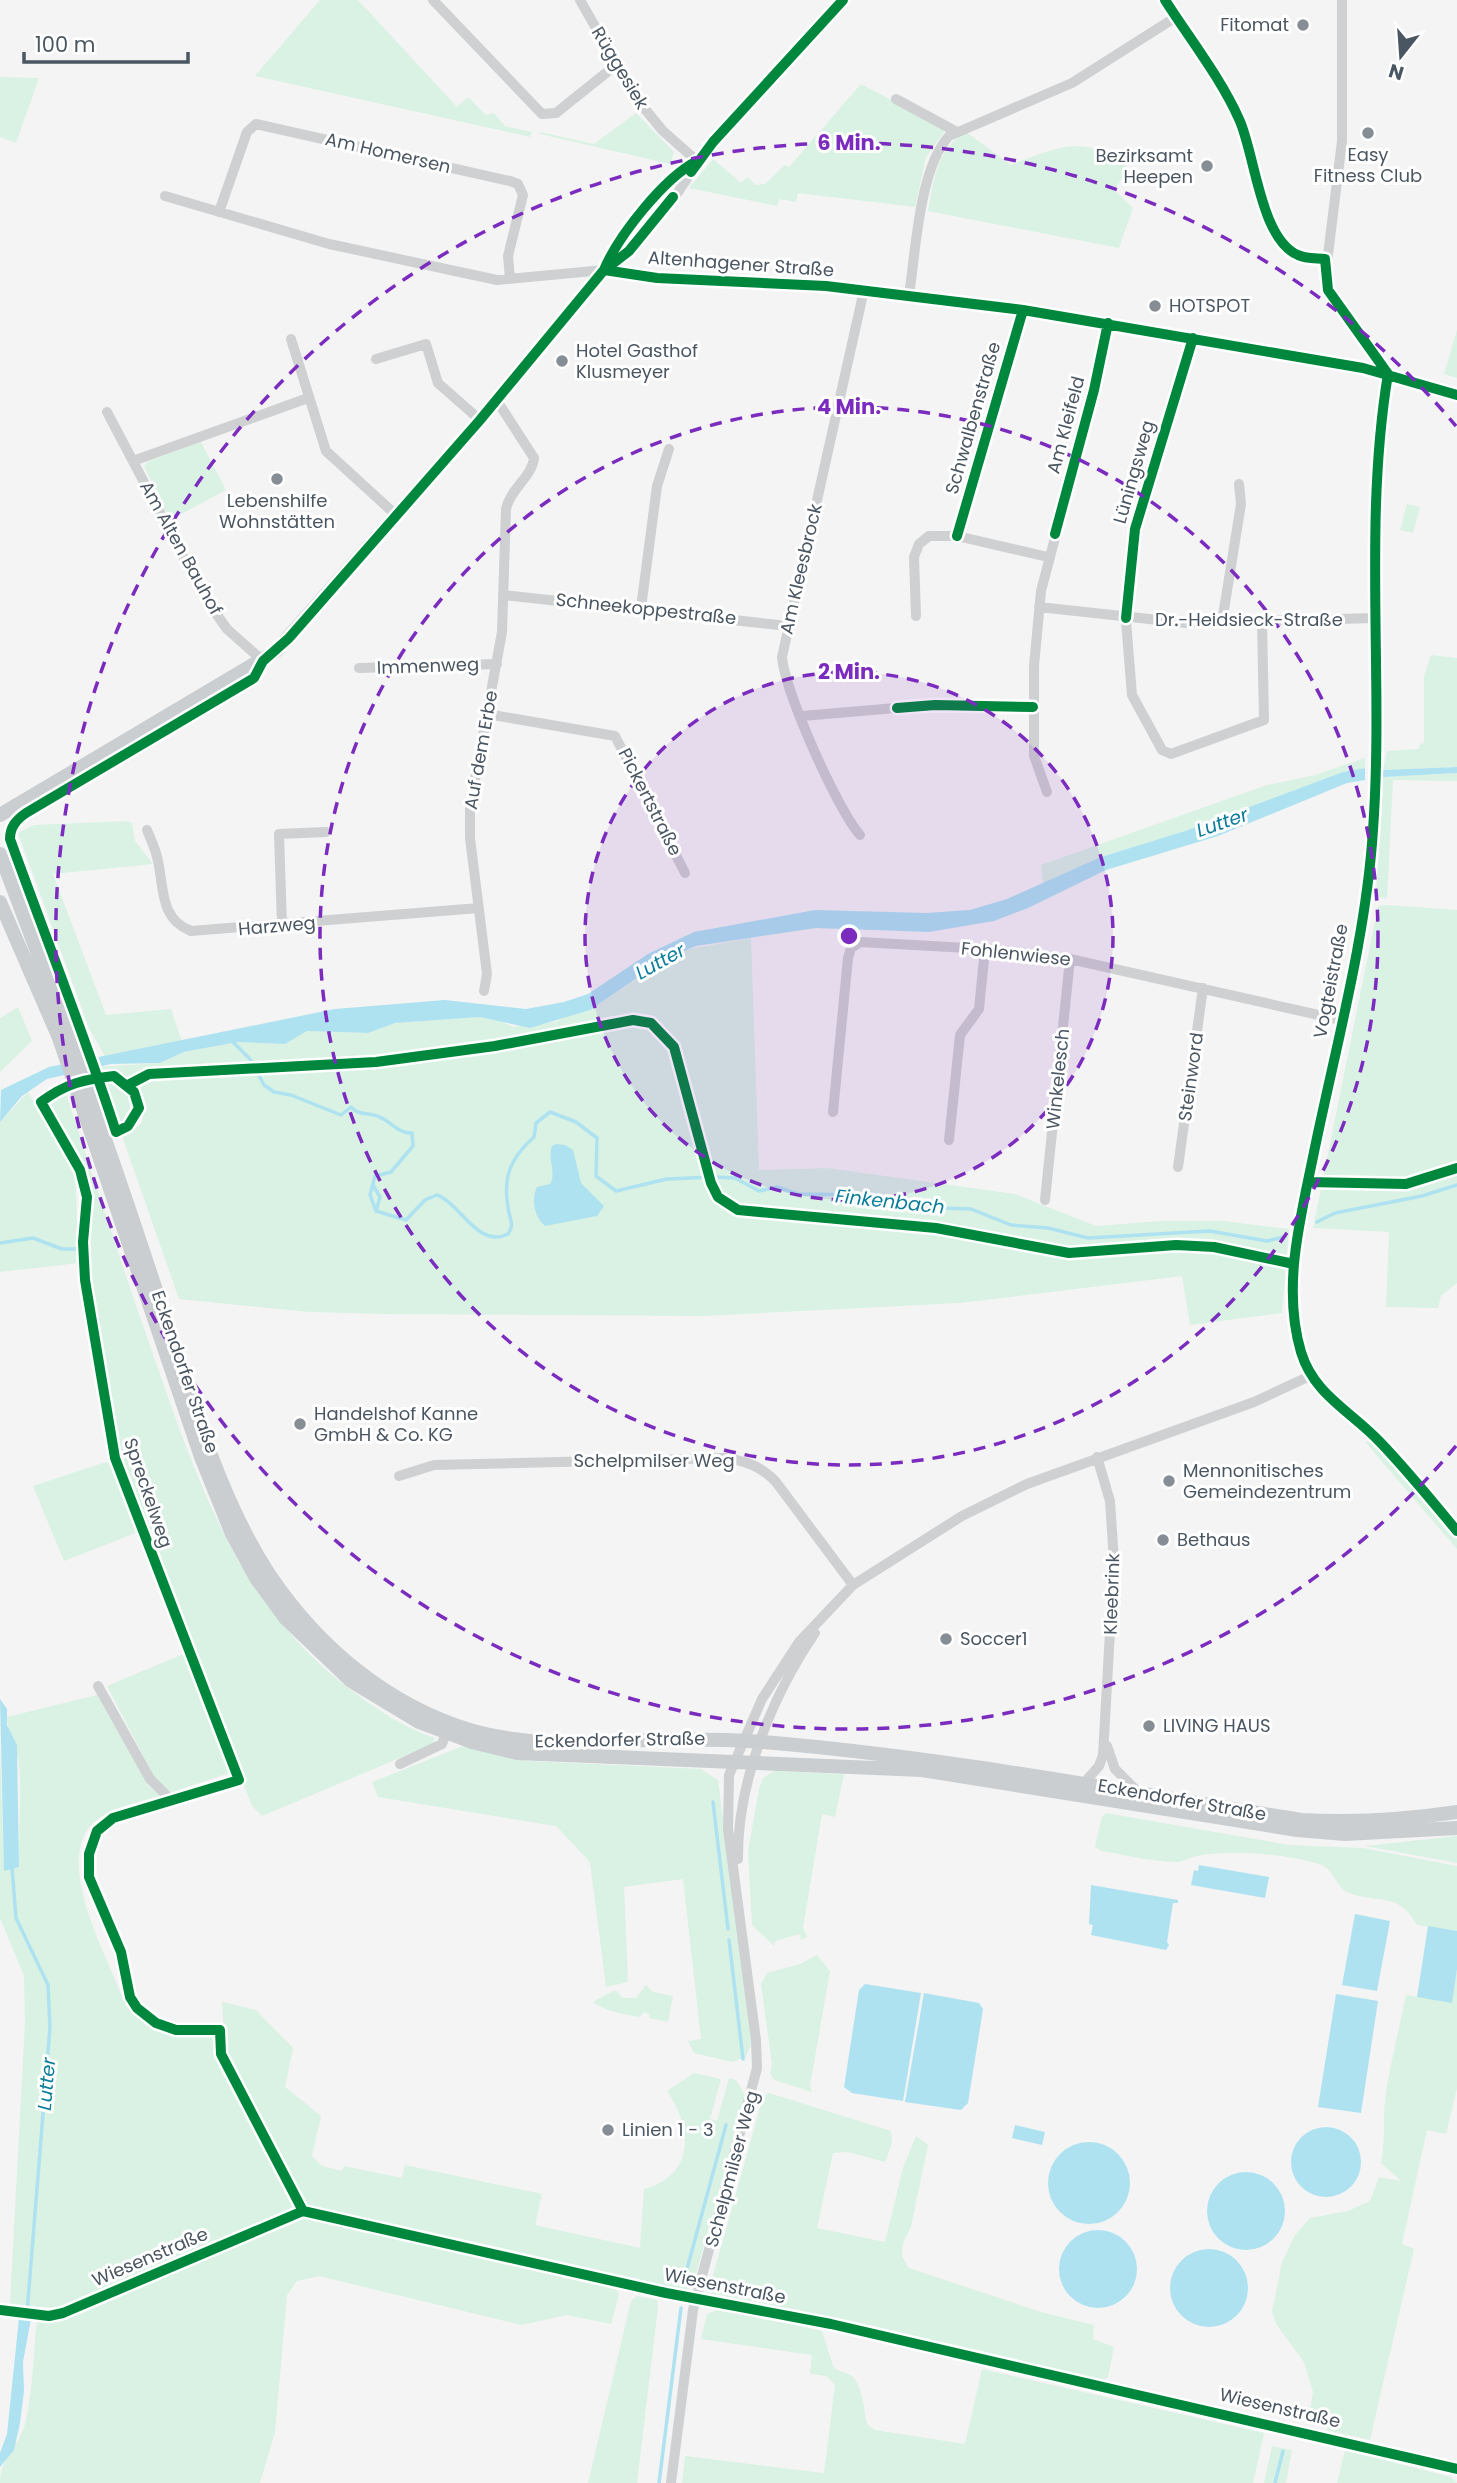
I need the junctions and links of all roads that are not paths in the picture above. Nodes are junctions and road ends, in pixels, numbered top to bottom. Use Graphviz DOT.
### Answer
graph roads {
  1 [pos="433,0"];
  2 [pos="580,0"];
  3 [pos="843,0"];
  4 [pos="1165,0"];
  5 [pos="1342,0"];
  6 [pos="1176,17"];
  7 [pos="617,65"];
  8 [pos="896,99"];
  9 [pos="955,131"];
  10 [pos="697,161"];
  11 [pos="164,196"];
  12 [pos="219,212"];
  13 [pos="1325,259"];
  14 [pos="604,270"];
  15 [pos="510,279"];
  16 [pos="864,290"];
  17 [pos="909,295"];
  18 [pos="1023,310"];
  19 [pos="1108,323"];
  20 [pos="1194,338"];
  21 [pos="291,339"];
  22 [pos="376,359"];
  23 [pos="1388,374"];
  24 [pos="1457,394"];
  25 [pos="308,398"];
  26 [pos="494,402"];
  27 [pos="107,412"];
  28 [pos="480,420"];
  29 [pos="669,449"];
  30 [pos="133,461"];
  31 [pos="1239,484"];
  32 [pos="396,515"];
  33 [pos="957,536"];
  34 [pos="1048,557"];
  35 [pos="504,595"];
  36 [pos="1039,607"];
  37 [pos="641,608"];
  38 [pos="916,616"];
  39 [pos="1126,618"];
  40 [pos="1376,618"];
  41 [pos="1222,622"];
  42 [pos="1262,622"];
  43 [pos="788,626"];
  44 [pos="263,661"];
  45 [pos="497,664"];
  46 [pos="359,668"];
  47 [pos="1033,707"];
  48 [pos="487,714"];
  49 [pos="802,716"];
  50 [pos="1047,792"];
  51 [pos="0,815"];
  52 [pos="146,830"];
  53 [pos="326,832"];
  54 [pos="860,835"];
  55 [pos="0,854"];
  56 [pos="685,873"];
  57 [pos="0,902"];
  58 [pos="479,908"];
  59 [pos="282,925"];
  60 [pos="985,949"];
  61 [pos="1070,959"];
  62 [pos="1203,988"];
  63 [pos="484,991"];
  64 [pos="1340,1020"];
  65 [pos="64,1036"];
  66 [pos="83,1092"];
  67 [pos="41,1102"];
  68 [pos="833,1112"];
  69 [pos="949,1140"];
  70 [pos="1178,1167"];
  71 [pos="1045,1200"];
  72 [pos="1310,1376"];
  73 [pos="1097,1457"];
  74 [pos="399,1476"];
  75 [pos="1457,1512"];
  76 [pos="1448,1520"];
  77 [pos="1457,1531"];
  78 [pos="853,1585"];
  79 [pos="839,1599"];
  80 [pos="99,1686"];
  81 [pos="446,1733"];
  82 [pos="1105,1733"];
  83 [pos="743,1741"];
  84 [pos="761,1742"];
  85 [pos="733,1760"];
  86 [pos="751,1761"];
  87 [pos="400,1763"];
  88 [pos="1084,1783"];
  89 [pos="1138,1792"];
  90 [pos="172,1801"];
  91 [pos="1457,1812"];
  92 [pos="1457,1828"];
  93 [pos="738,1895"];
  94 [pos="303,2211"];
  95 [pos="696,2299"];
  96 [pos="2,2310"];
  97 [pos="1457,2469"];
  98 [pos="671,2483"];
  1 -- 7 [label="street"];
  2 -- 7 [label="street, Rüggesiek"];
  3 -- 10 [label="street"];
  4 -- 6 [label="street"];
  5 -- 13 [label="street"];
  6 -- 9 [label="street"];
  6 -- 13 [label="street"];
  7 -- 10 [label="street, Rüggesiek"];
  8 -- 9 [label="street"];
  9 -- 17 [label="street"];
  10 -- 14 [label="street"];
  11 -- 12 [label="street"];
  12 -- 15 [label="street"];
  12 -- 15 [label="street, Am Homersen"];
  13 -- 23 [label="street"];
  14 -- 15 [label="street"];
  14 -- 16 [label="main road, Altenhagener Straße"];
  14 -- 26 [label="main road"];
  16 -- 17 [label="main road, Altenhagener Straße"];
  16 -- 43 [label="street, Am Kleesbrock"];
  17 -- 18 [label="main road, Altenhagener Straße"];
  18 -- 19 [label="main road, Altenhagener Straße"];
  18 -- 33 [label="street, Schwalbenstraße"];
  19 -- 20 [label="main road, Altenhagener Straße"];
  19 -- 34 [label="street, Am Kleifeld"];
  20 -- 23 [label="main road, Altenhagener Straße"];
  20 -- 39 [label="street, Lüningsweg"];
  21 -- 25 [label="street"];
  22 -- 28 [label="street"];
  23 -- 24 [label="main road, Altenhagener Straße"];
  23 -- 40 [label="street, Vogteistraße"];
  25 -- 30 [label="street, Am Alten Bauhof"];
  25 -- 32 [label="street"];
  26 -- 28 [label="main road"];
  26 -- 35 [label="street, Auf dem Erbe"];
  27 -- 30 [label="street, Am Alten Bauhof"];
  28 -- 32 [label="main road"];
  29 -- 37 [label="street"];
  30 -- 44 [label="street, Am Alten Bauhof"];
  31 -- 41 [label="street"];
  32 -- 44 [label="main road"];
  33 -- 34 [label="street"];
  33 -- 38 [label="street"];
  34 -- 36 [label="street, Am Kleifeld"];
  35 -- 37 [label="street, Schneekoppestraße"];
  35 -- 45 [label="street, Auf dem Erbe"];
  36 -- 39 [label="street, Dr.-Heidsieck-Straße"];
  36 -- 47 [label="street, Am Kleifeld"];
  37 -- 43 [label="street, Schneekoppestraße"];
  39 -- 41 [label="street, Dr.-Heidsieck-Straße"];
  39 -- 42 [label="street, Lüningsweg"];
  40 -- 42 [label="street, Dr.-Heidsieck-Straße"];
  40 -- 64 [label="street, Vogteistraße"];
  41 -- 42 [label="street, Dr.-Heidsieck-Straße"];
  43 -- 49 [label="street, Am Kleesbrock"];
  44 -- 51 [label="main road"];
  45 -- 46 [label="street, Immenweg"];
  45 -- 48 [label="street, Auf dem Erbe"];
  47 -- 49 [label="street"];
  47 -- 50 [label="street, Am Kleifeld"];
  48 -- 56 [label="street, Pickertstraße"];
  48 -- 58 [label="street, Auf dem Erbe"];
  49 -- 54 [label="street, Am Kleesbrock"];
  52 -- 59 [label="street, Harzweg"];
  53 -- 59 [label="street"];
  55 -- 65 [label="main road, Eckendorfer Straße"];
  57 -- 65 [label="main road, Eckendorfer Straße"];
  58 -- 59 [label="street, Harzweg"];
  58 -- 63 [label="street, Auf dem Erbe"];
  60 -- 61 [label="street, Fohlenwiese"];
  60 -- 68 [label="street, Fohlenwiese"];
  60 -- 69 [label="street"];
  61 -- 62 [label="street, Fohlenwiese"];
  61 -- 71 [label="street, Winkelesch"];
  62 -- 64 [label="street, Fohlenwiese"];
  62 -- 70 [label="street, Steinword"];
  64 -- 72 [label="street, Vogteistraße"];
  65 -- 66 [label="main road, Eckendorfer Straße"];
  66 -- 81 [label="main road, Eckendorfer Straße"];
  66 -- 83 [label="main road, Eckendorfer Straße"];
  67 -- 90 [label="street, Spreckelweg"];
  72 -- 73 [label="street, Schelpmilser Weg"];
  72 -- 76 [label="street, Vogteistraße"];
  73 -- 78 [label="street, Schelpmilser Weg"];
  73 -- 82 [label="street, Kleebrink"];
  74 -- 78 [label="street, Schelpmilser Weg"];
  75 -- 76 [label="street"];
  76 -- 77 [label="street, Vogteistraße"];
  78 -- 79 [label="street, Schelpmilser Weg"];
  79 -- 83 [label="street, Schelpmilser Weg"];
  79 -- 84 [label="street, Schelpmilser Weg"];
  80 -- 90 [label="street"];
  81 -- 85 [label="main road, Eckendorfer Straße"];
  81 -- 87 [label="street"];
  82 -- 88 [label="street, Kleebrink"];
  82 -- 89 [label="street, Kleebrink"];
  83 -- 84 [label="main road, Eckendorfer Straße"];
  83 -- 85 [label="street, Schelpmilser Weg"];
  84 -- 86 [label="street, Schelpmilser Weg"];
  84 -- 88 [label="main road, Eckendorfer Straße"];
  85 -- 86 [label="main road, Eckendorfer Straße"];
  85 -- 93 [label="street, Schelpmilser Weg"];
  86 -- 92 [label="main road, Eckendorfer Straße"];
  86 -- 93 [label="street, Schelpmilser Weg"];
  88 -- 89 [label="main road, Eckendorfer Straße"];
  89 -- 91 [label="main road, Eckendorfer Straße"];
  90 -- 94 [label="street"];
  93 -- 95 [label="street, Schelpmilser Weg"];
  94 -- 95 [label="street, Wiesenstraße"];
  94 -- 96 [label="street, Wiesenstraße"];
  95 -- 97 [label="street, Wiesenstraße"];
  95 -- 98 [label="street, Schelpmilser Weg"];
}
